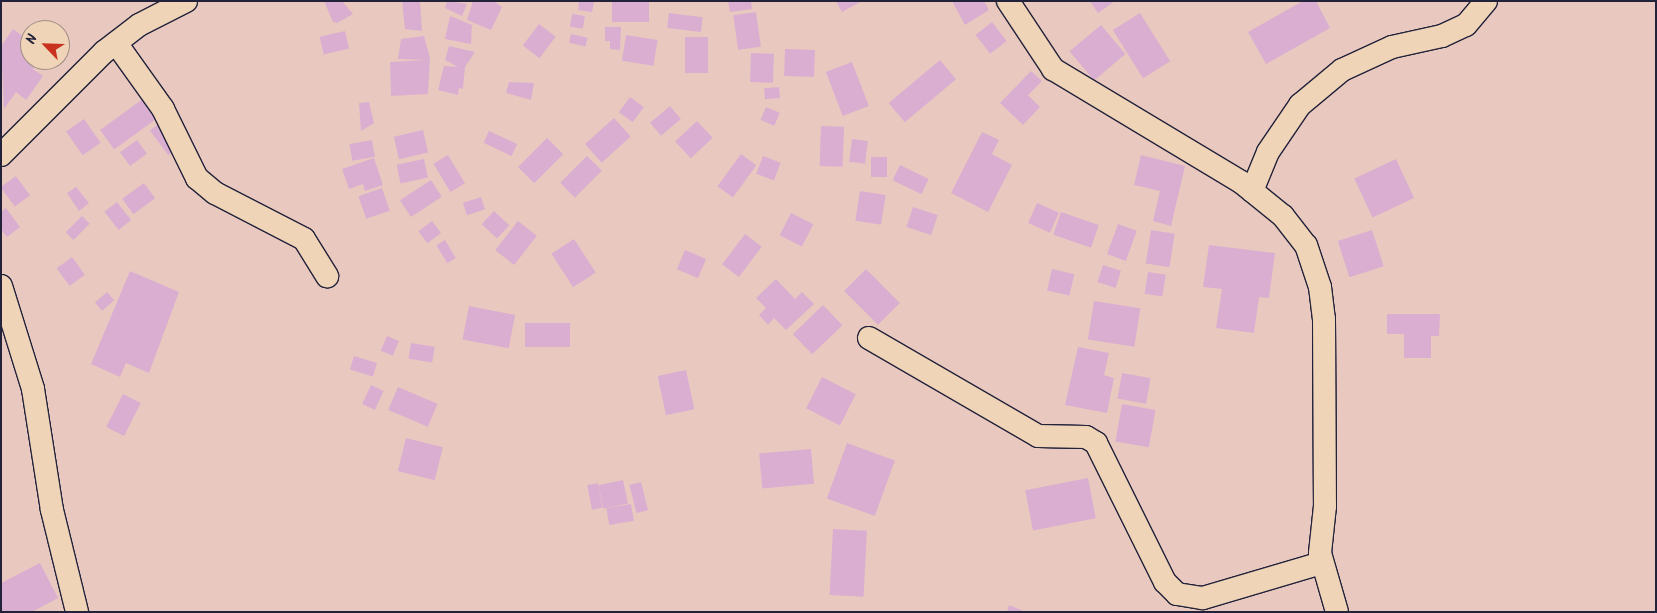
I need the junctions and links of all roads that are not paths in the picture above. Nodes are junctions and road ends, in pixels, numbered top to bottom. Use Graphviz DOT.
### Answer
graph roads {
  1 [pos="186,1"];
  2 [pos="1008,1"];
  3 [pos="1486,1"];
  4 [pos="116,43"];
  5 [pos="1,154"];
  6 [pos="1252,191"];
  7 [pos="327,276"];
  8 [pos="1,286"];
  9 [pos="869,338"];
  10 [pos="1321,563"];
  11 [pos="77,612"];
  12 [pos="1337,612"];
  1 -- 4 [label="street"];
  2 -- 6 [label="street"];
  3 -- 6 [label="street"];
  4 -- 5 [label="street"];
  4 -- 7 [label="street"];
  6 -- 10 [label="street"];
  8 -- 11 [label="street"];
  9 -- 10 [label="street"];
  10 -- 12 [label="street"];
}
